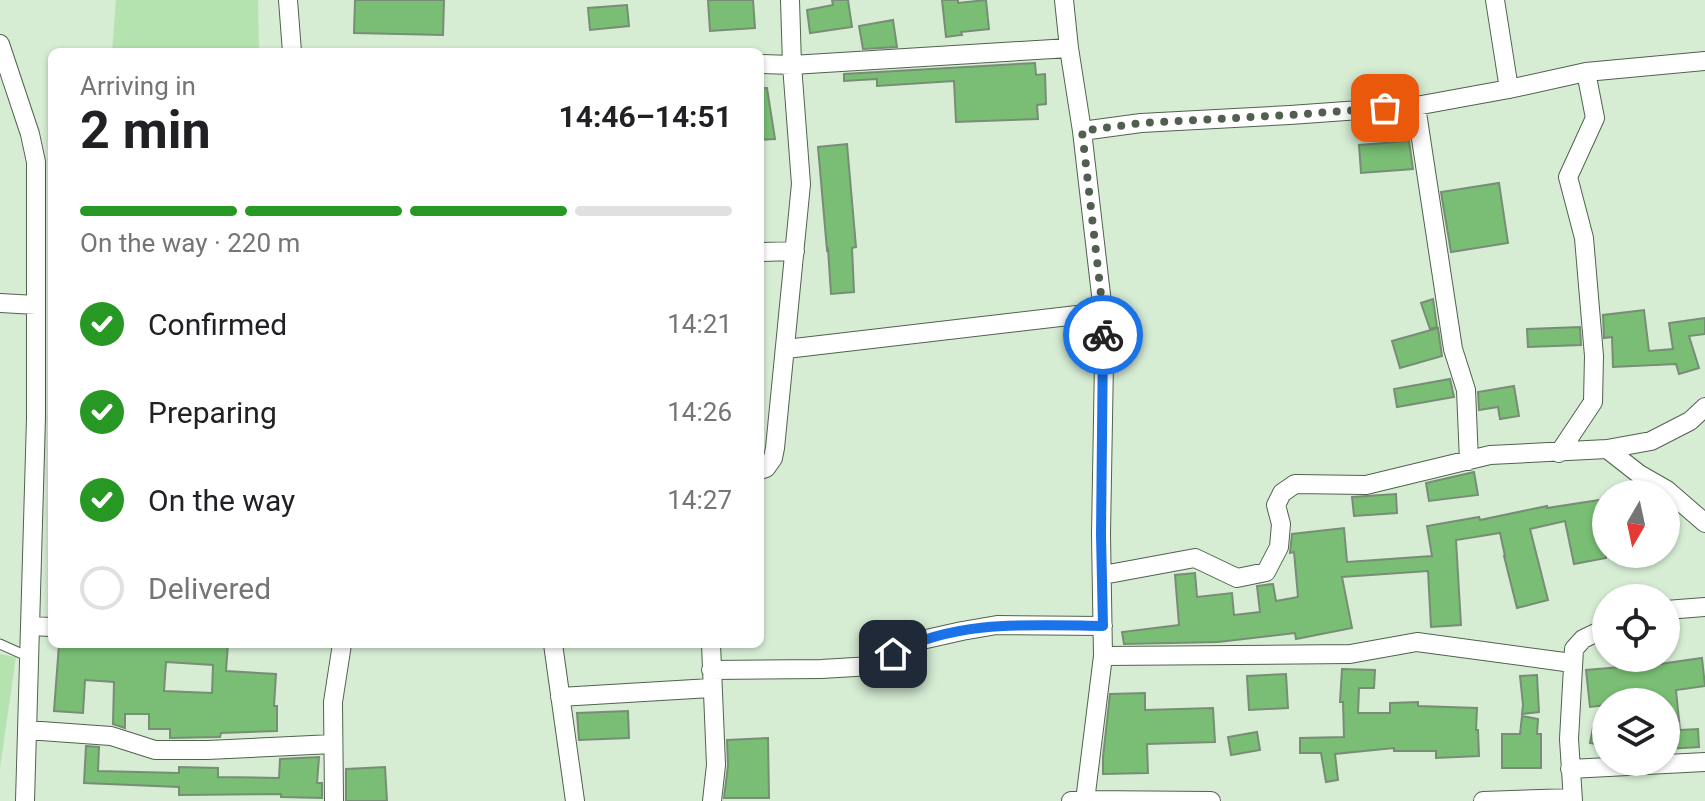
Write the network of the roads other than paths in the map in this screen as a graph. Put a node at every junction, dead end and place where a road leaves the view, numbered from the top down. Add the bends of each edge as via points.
1 (288, 0) edge
2 (790, 0) edge
3 (1064, 0) edge
4 (1495, 0) edge
5 (0, 44) edge
6 (292, 48) edge
7 (1069, 48) junction
8 (1705, 61) edge
9 (764, 64) edge
10 (792, 65) junction
11 (1586, 72) junction
12 (1509, 89) junction
13 (1416, 106) junction
14 (1082, 131) junction
15 (795, 251) junction
16 (764, 252) edge
17 (0, 303) edge
18 (36, 305) junction
19 (1103, 312) junction
20 (786, 349) junction
21 (1705, 407) edge
22 (1651, 441) junction
23 (1607, 449) junction
24 (1559, 453) junction
25 (1469, 461) junction
26 (43, 469) edge
27 (764, 469) edge
28 (1639, 474) junction
29 (1705, 523) edge
30 (1103, 575) junction
31 (1705, 607) edge
32 (1680, 609) edge
33 (30, 626) junction
34 (1103, 626) junction
35 (48, 627) edge
36 (1592, 635) edge
37 (0, 644) edge
38 (341, 648) edge
39 (554, 648) edge
40 (711, 648) edge
41 (1103, 656) junction
42 (29, 657) junction
43 (1572, 663) junction
44 (711, 679) junction
45 (560, 697) junction
46 (27, 730) junction
47 (333, 744) junction
48 (1705, 762) edge
49 (1570, 769) junction
50 (1572, 800) edge
51 (25, 801) edge
52 (334, 801) edge
53 (575, 801) edge
54 (712, 801) edge
55 (1081, 801) edge
56 (1211, 801) edge
57 (1483, 801) edge

1 - 6 street
2 - 10 street
3 - 7 street
4 - 12 street
5 - 18 street via 36,162
7 - 10 street
7 - 14 street
8 - 11 street
9 - 10 street
10 - 15 street via 801,184
11 - 12 street
11 - 24 street via 1595,118 1568,177 1584,238 1593,402
12 - 13 street
13 - 14 street
13 - 25 street via 1453,349 1466,390
14 - 19 street
15 - 16 street
15 - 20 street
17 - 18 street
18 - 26 street
19 - 20 street
19 - 30 street
20 - 27 street via 775,448
21 - 22 street
22 - 23 street
22 - 28 street
23 - 24 street
23 - 28 street
24 - 25 street via 1490,455
25 - 30 street via 1366,485 1295,484 1276,505 1279,547 1266,572 1237,578 1195,558
26 - 33 street
28 - 29 street
30 - 34 street
31 - 32 street
33 - 35 street
33 - 42 street
34 - 41 street
34 - 44 street via 997,625 913,642 872,666
36 - 43 street via 1574,649
37 - 42 lane
38 - 47 street
39 - 45 street
40 - 44 street
41 - 43 street via 1350,654 1417,642
41 - 55 street
42 - 46 street
43 - 49 street
44 - 45 street
44 - 54 street via 716,765
45 - 53 street
46 - 47 street via 111,736 155,750
46 - 51 street
47 - 52 street
48 - 49 street
49 - 50 street
50 - 57 street
55 - 56 street

